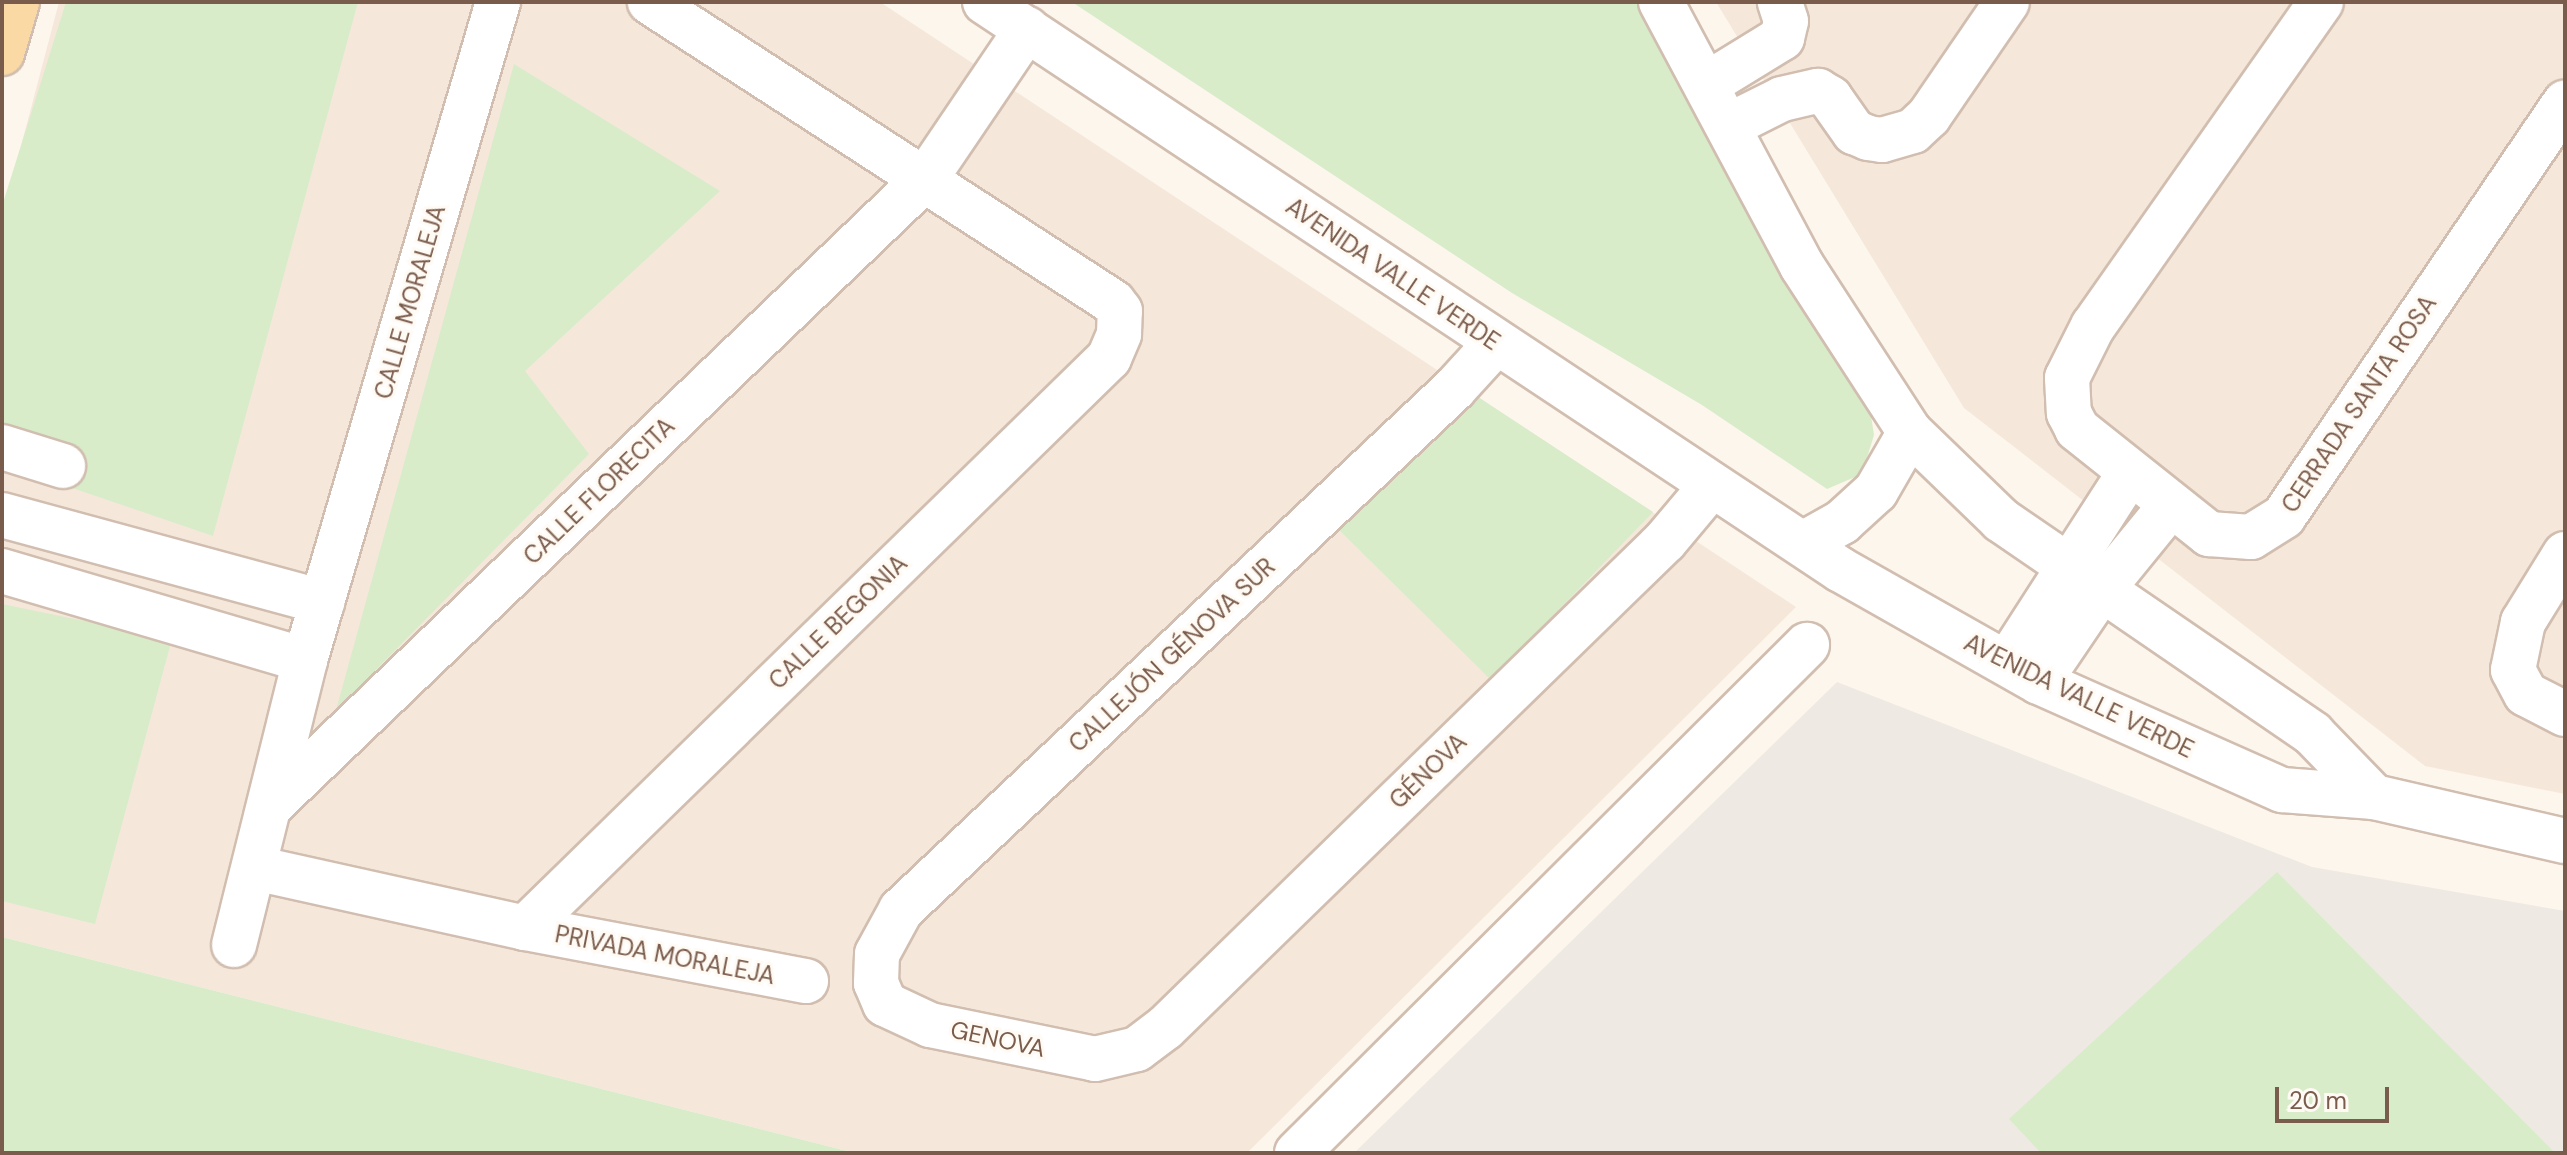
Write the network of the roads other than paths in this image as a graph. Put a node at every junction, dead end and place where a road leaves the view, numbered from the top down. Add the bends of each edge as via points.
1 (17, 2) edge
2 (498, 2) edge
3 (650, 2) edge
4 (985, 2) edge
5 (1662, 2) edge
6 (2007, 2) edge
7 (2321, 2) edge
8 (1782, 7) edge
9 (1027, 29) junction
10 (2, 53) edge
11 (1707, 84) junction
12 (2565, 103) edge
13 (1728, 126) junction
14 (926, 178) junction
15 (1496, 343) junction
16 (1910, 432) junction
17 (2, 447) edge
18 (63, 466) dead end
19 (2128, 475) junction
20 (1712, 485) junction
21 (2171, 505) junction
22 (2, 515) edge
23 (1803, 544) junction
24 (147, 553) junction
25 (2565, 554) edge
26 (2, 571) edge
27 (2084, 580) junction
28 (322, 602) junction
29 (130, 610) junction
30 (1807, 645) dead end
31 (305, 660) junction
32 (2023, 672) junction
33 (2565, 714) edge
34 (2374, 797) junction
35 (272, 804) junction
36 (2565, 841) edge
37 (255, 868) junction
38 (525, 928) junction
39 (234, 945) dead end
40 (806, 981) dead end
41 (876, 983) joint
42 (1137, 1049) joint
43 (1312, 1148) edge

1 - 10 main road
2 - 28 street, CALLE MORALEJA
3 - 14 street
4 - 9 street, AVENIDA VALLE VERDE
5 - 11 street
6 - 13 street via 1929,116 1913,131 1882,140 1868,138 1854,132 1830,98 1818,91 1804,91
7 - 19 street, CERRADA SANTA ROSA via 2077,353 2067,378 2069,413 2077,429
8 - 11 street via 1782,38
9 - 14 street, CALLE FLORECITA
9 - 15 street, AVENIDA VALLE VERDE
11 - 13 street
12 - 21 street, CERRADA SANTA ROSA via 2284,516 2264,533 2235,538 2209,534
13 - 16 street via 1802,266
14 - 35 street, CALLE FLORECITA
14 - 38 street, CALLE BEGONIA via 1113,302 1121,320 1109,358
15 - 20 street, AVENIDA VALLE VERDE
15 - 41 street, CALLEJÓN GÉNOVA SUR via 1454,389 901,910 877,954
16 - 23 street via 1890,473 1868,499 1842,522
16 - 27 street via 2001,520
17 - 18 street
19 - 21 street, CERRADA SANTA ROSA
19 - 27 street
20 - 23 street, AVENIDA VALLE VERDE
20 - 42 street, GÉNOVA via 1665,541
21 - 27 street
22 - 24 street
23 - 32 street, AVENIDA VALLE VERDE via 1871,589
24 - 28 street
24 - 29 street
25 - 33 street via 2523,622 2513,670 2526,694
26 - 29 street
27 - 32 street
27 - 34 street via 2313,734
28 - 31 street, CALLE MORALEJA
29 - 31 street
30 - 43 street
31 - 35 street, CALLE MORALEJA
32 - 34 street, AVENIDA VALLE VERDE via 2145,733 2282,790
34 - 36 street, AVENIDA VALLE VERDE
35 - 37 street, CALLE MORALEJA
37 - 38 street
37 - 39 street, CALLE MORALEJA
38 - 40 street, PRIVADA MORALEJA
41 - 42 street, GENOVA via 885,1004 930,1025 1095,1059

